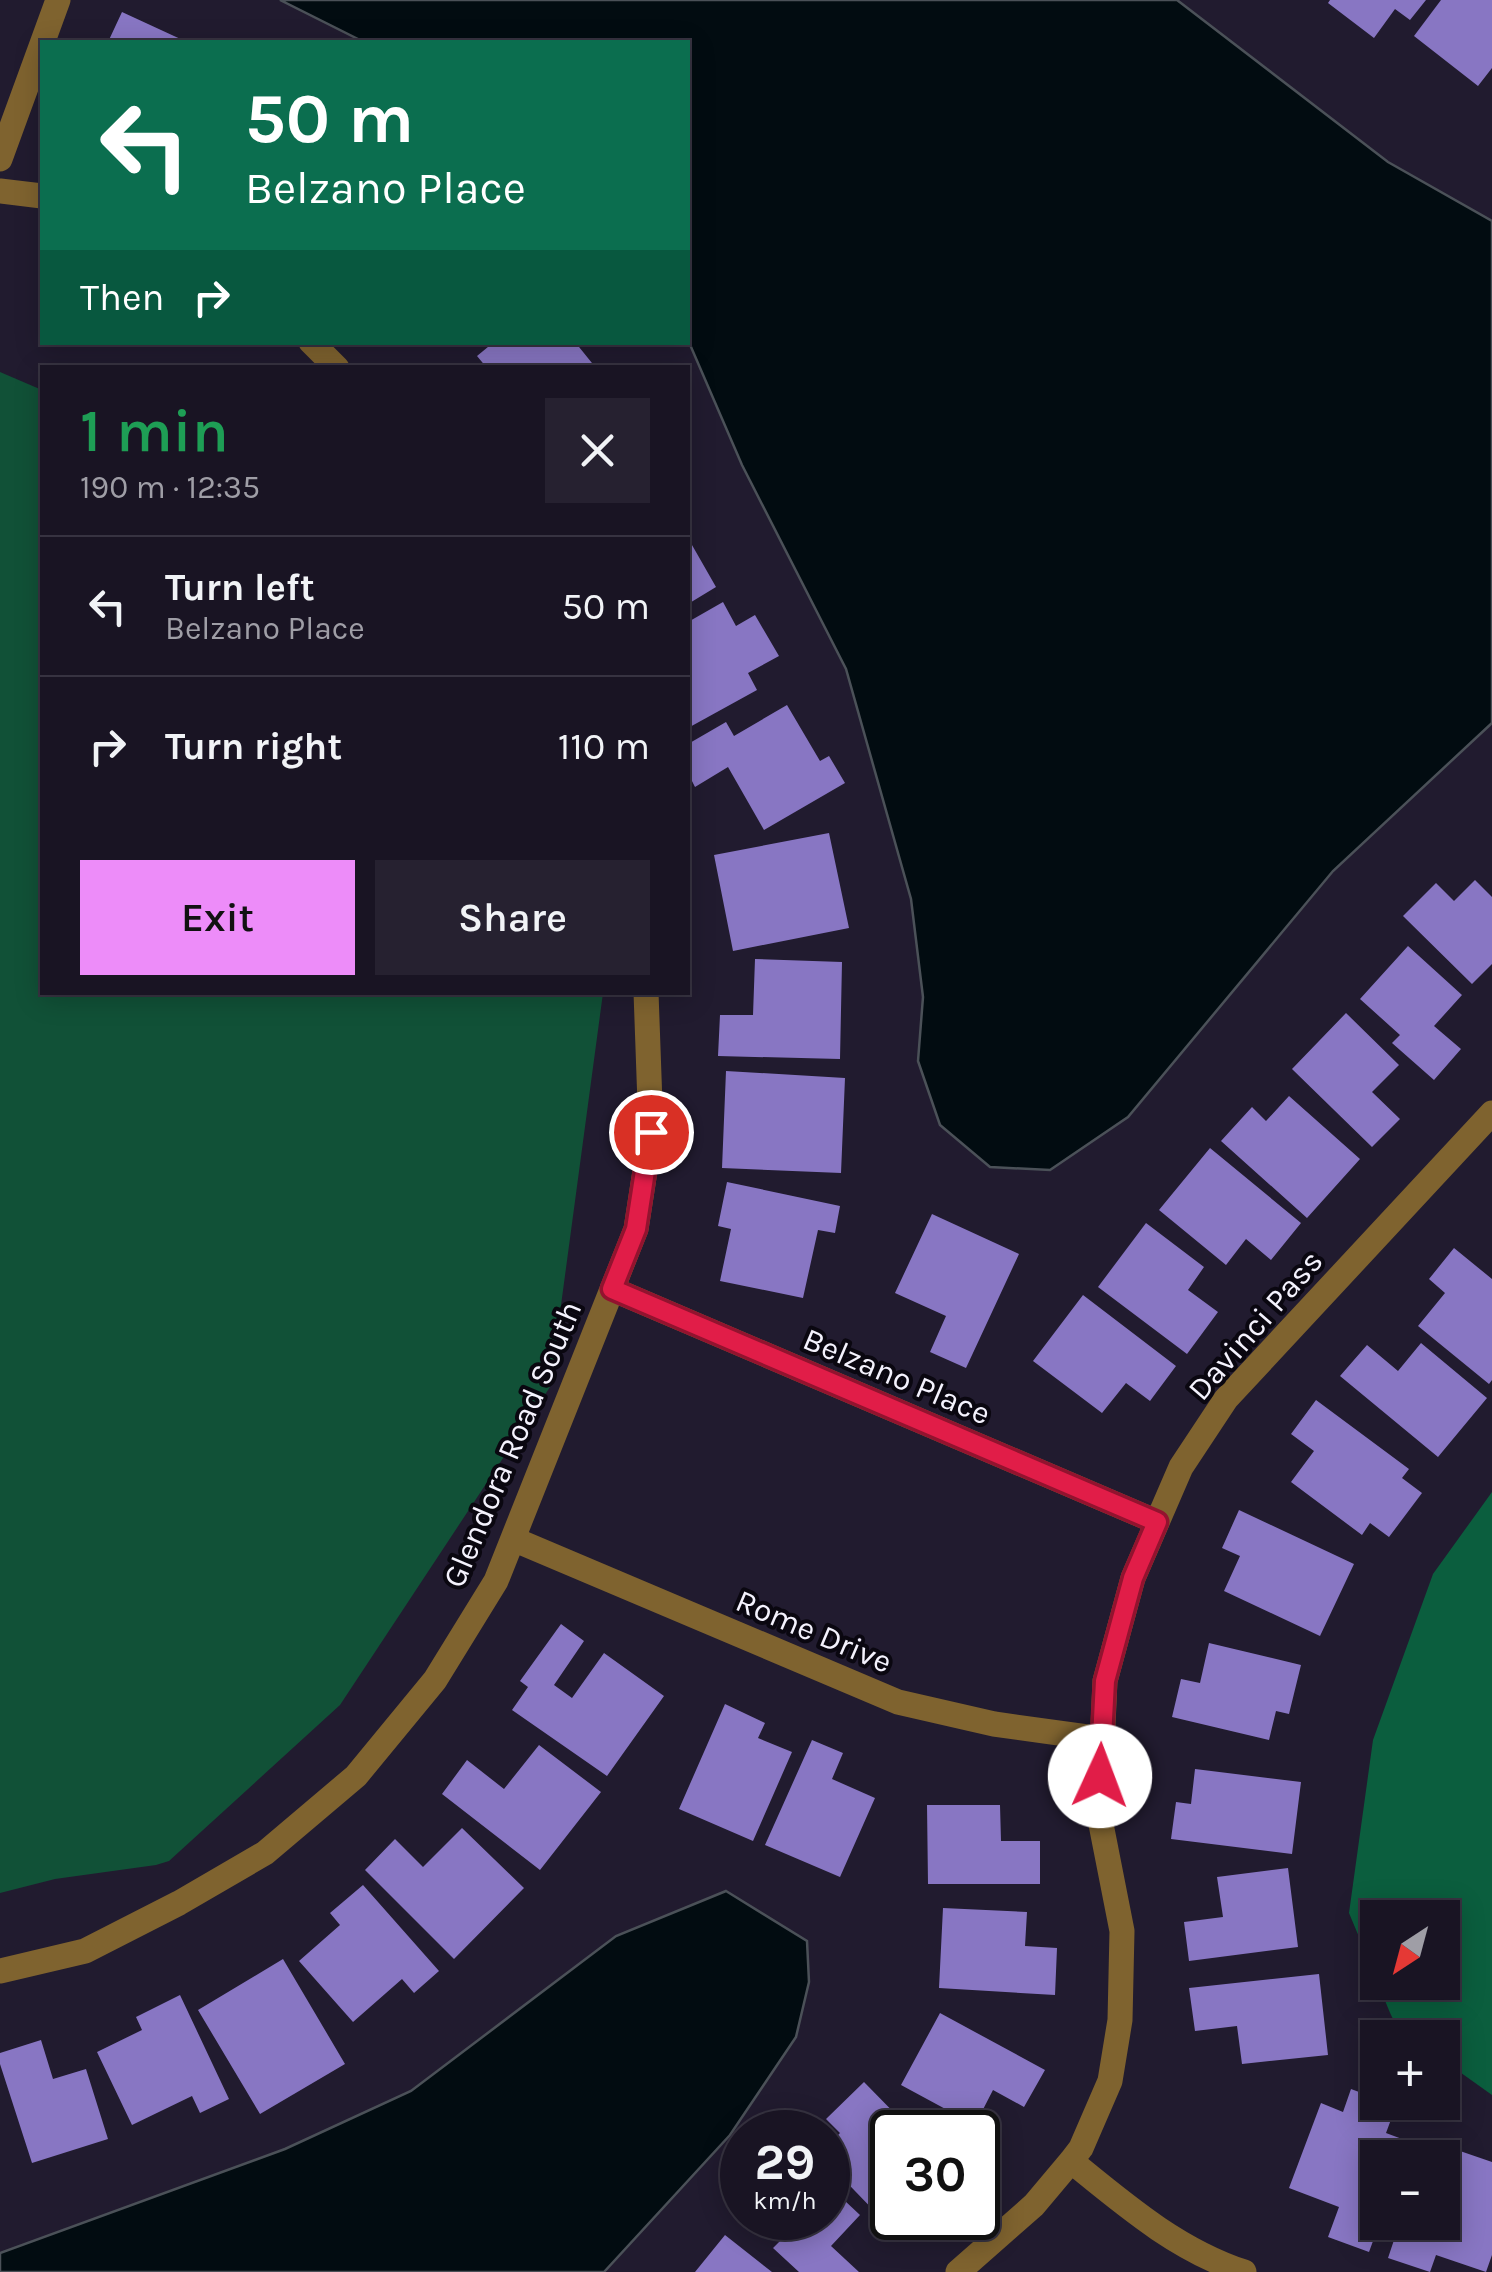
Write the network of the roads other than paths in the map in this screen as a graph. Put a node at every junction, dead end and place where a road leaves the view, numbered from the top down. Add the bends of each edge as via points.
1 (58, 0) edge
2 (43, 40) edge
3 (40, 49) edge
4 (0, 159) edge
5 (0, 190) edge
6 (40, 196) edge
7 (313, 345) edge
8 (334, 365) edge
9 (646, 995) edge
10 (1492, 1113) edge
11 (612, 1289) junction
12 (1157, 1522) junction
13 (513, 1539) junction
14 (1102, 1738) junction
15 (0, 1971) edge
16 (1072, 2161) junction
17 (958, 2272) edge
18 (1244, 2272) edge

1 - 2 street
3 - 4 street
5 - 6 street
7 - 8 street
9 - 11 street, Glendora Road South via 651,1132 636,1229
10 - 12 street, Davinci Pass via 1226,1399 1181,1467
11 - 12 street, Belzano Place
11 - 13 street, Glendora Road South
12 - 14 street, Davinci Pass via 1133,1578 1105,1681
13 - 14 street, Rome Drive via 898,1702
13 - 15 street, Glendora Road South via 496,1581 435,1680 356,1776 326,1802 264,1853 178,1904 85,1951
14 - 16 street, Davinci Pass via 1099,1814 1122,1932 1120,2020 1110,2081
16 - 17 street, Davinci Pass via 1034,2206
16 - 18 street via 1141,2218 1214,2262

